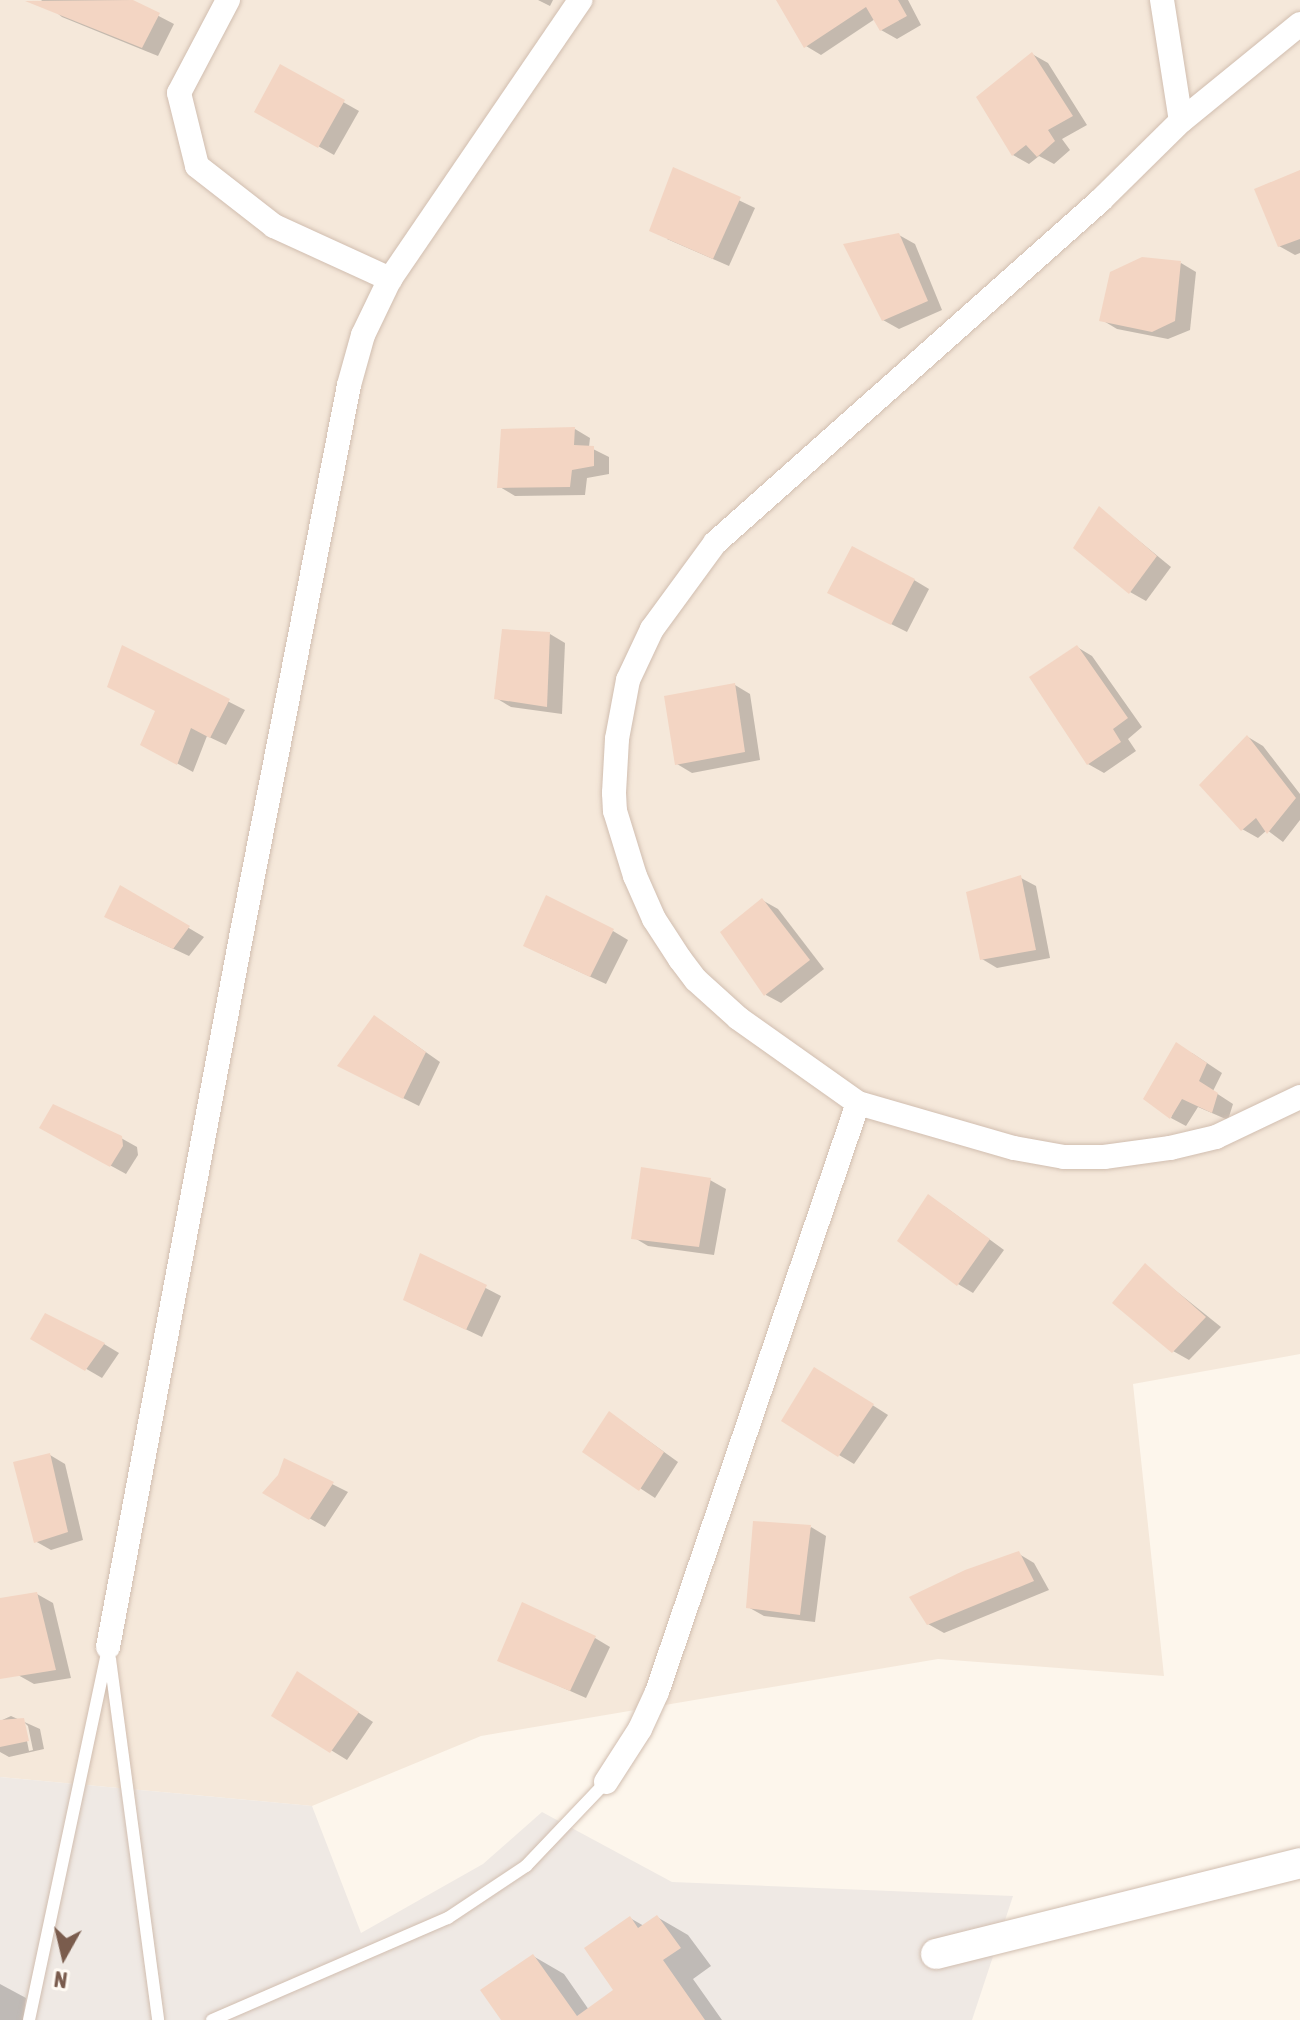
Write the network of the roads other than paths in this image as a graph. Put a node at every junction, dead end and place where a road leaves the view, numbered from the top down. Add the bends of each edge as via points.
1 (228, 0) edge
2 (580, 0) edge
3 (1162, 0) edge
4 (1300, 24) edge
5 (1181, 121) junction
6 (390, 279) junction
7 (1300, 1097) edge
8 (858, 1103) junction
9 (108, 1647) junction
10 (606, 1782) joint
11 (1300, 1863) edge
12 (936, 1954) dead end
13 (29, 2020) edge
14 (158, 2020) edge
15 (212, 2020) edge

1 - 6 street via 179,93 197,166 274,226
2 - 6 street
3 - 5 street
4 - 5 street
5 - 8 street via 1101,200 723,535 652,629 628,680 617,739 615,811 654,919 715,998
6 - 9 street via 363,335 349,385
7 - 8 street via 1216,1137 1104,1157 1014,1148
8 - 10 street via 657,1692
9 - 13 lane
9 - 14 lane
10 - 15 lane via 526,1866 448,1918
11 - 12 street

